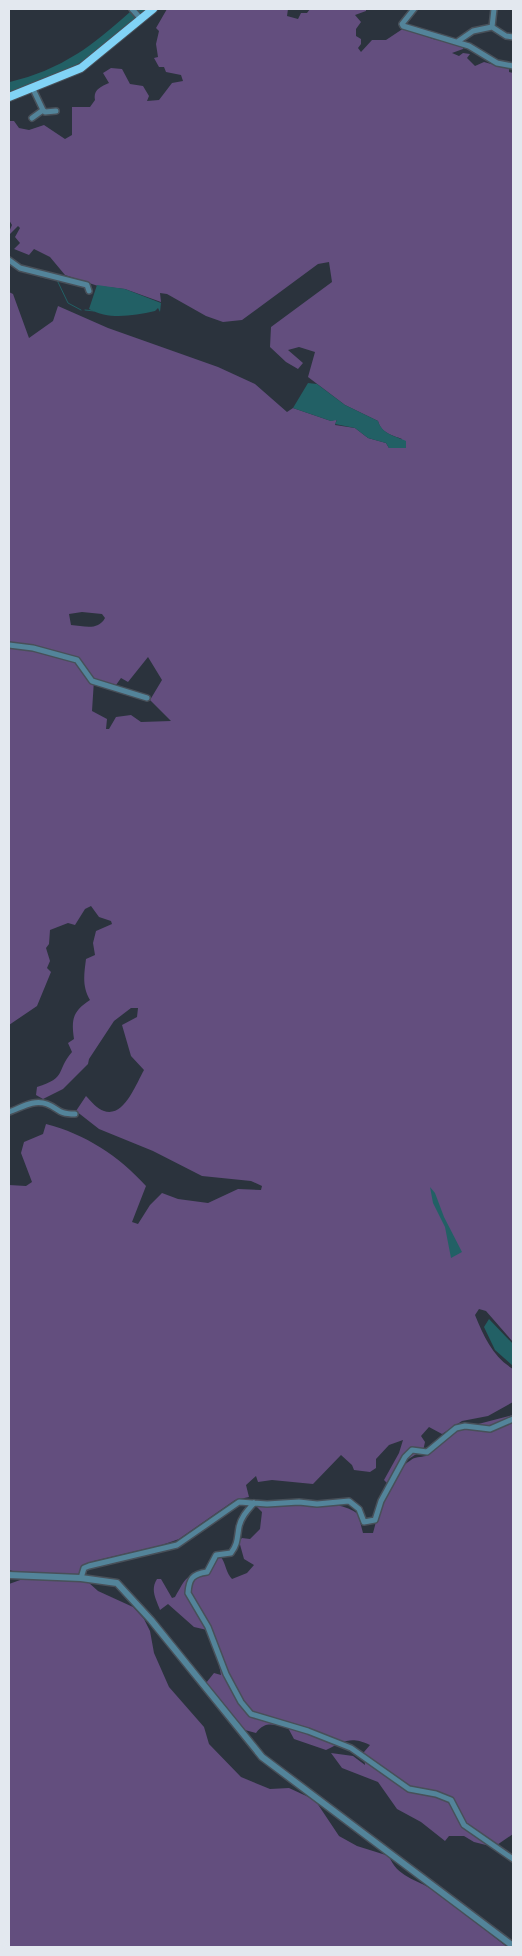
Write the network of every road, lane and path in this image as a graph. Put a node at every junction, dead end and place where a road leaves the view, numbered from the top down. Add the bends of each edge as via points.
1 (132, 9) edge
2 (153, 9) edge
3 (414, 9) edge
4 (494, 9) edge
5 (140, 18) junction
6 (492, 27) junction
7 (513, 37) edge
8 (457, 42) junction
9 (513, 66) edge
10 (32, 89) junction
11 (9, 98) edge
12 (43, 110) junction
13 (56, 111) dead end
14 (32, 118) dead end
15 (9, 260) edge
16 (90, 291) dead end
17 (9, 645) edge
18 (147, 698) dead end
19 (9, 1112) edge
20 (76, 1114) dead end
21 (513, 1419) edge
22 (254, 1502) junction
23 (9, 1575) edge
24 (81, 1578) junction
25 (513, 1858) edge
26 (513, 1946) edge

1 - 5 street
2 - 5 main road
3 - 8 street via 403,26
4 - 6 street
5 - 10 main road via 81,68
6 - 7 street
6 - 8 street via 473,31
8 - 9 street via 497,63
10 - 11 main road
10 - 12 street
12 - 13 street
12 - 14 street
15 - 16 street via 20,268 87,285
17 - 18 street via 78,660 92,681
19 - 20 street via 30,1103 39,1103 48,1104 60,1113
21 - 22 street via 490,1429 456,1428 427,1452 412,1450 405,1457 372,1522 364,1522 359,1509 350,1501 317,1504
22 - 24 street via 234,1504 177,1545 89,1566 84,1568
22 - 25 street via 244,1514 238,1545 231,1553 216,1555 207,1572 192,1577 188,1593 208,1627 241,1702 251,1714 260,1718 308,1731 351,1748 409,1789 450,1800 464,1825
23 - 24 street
24 - 26 street via 108,1580 125,1590 262,1758

